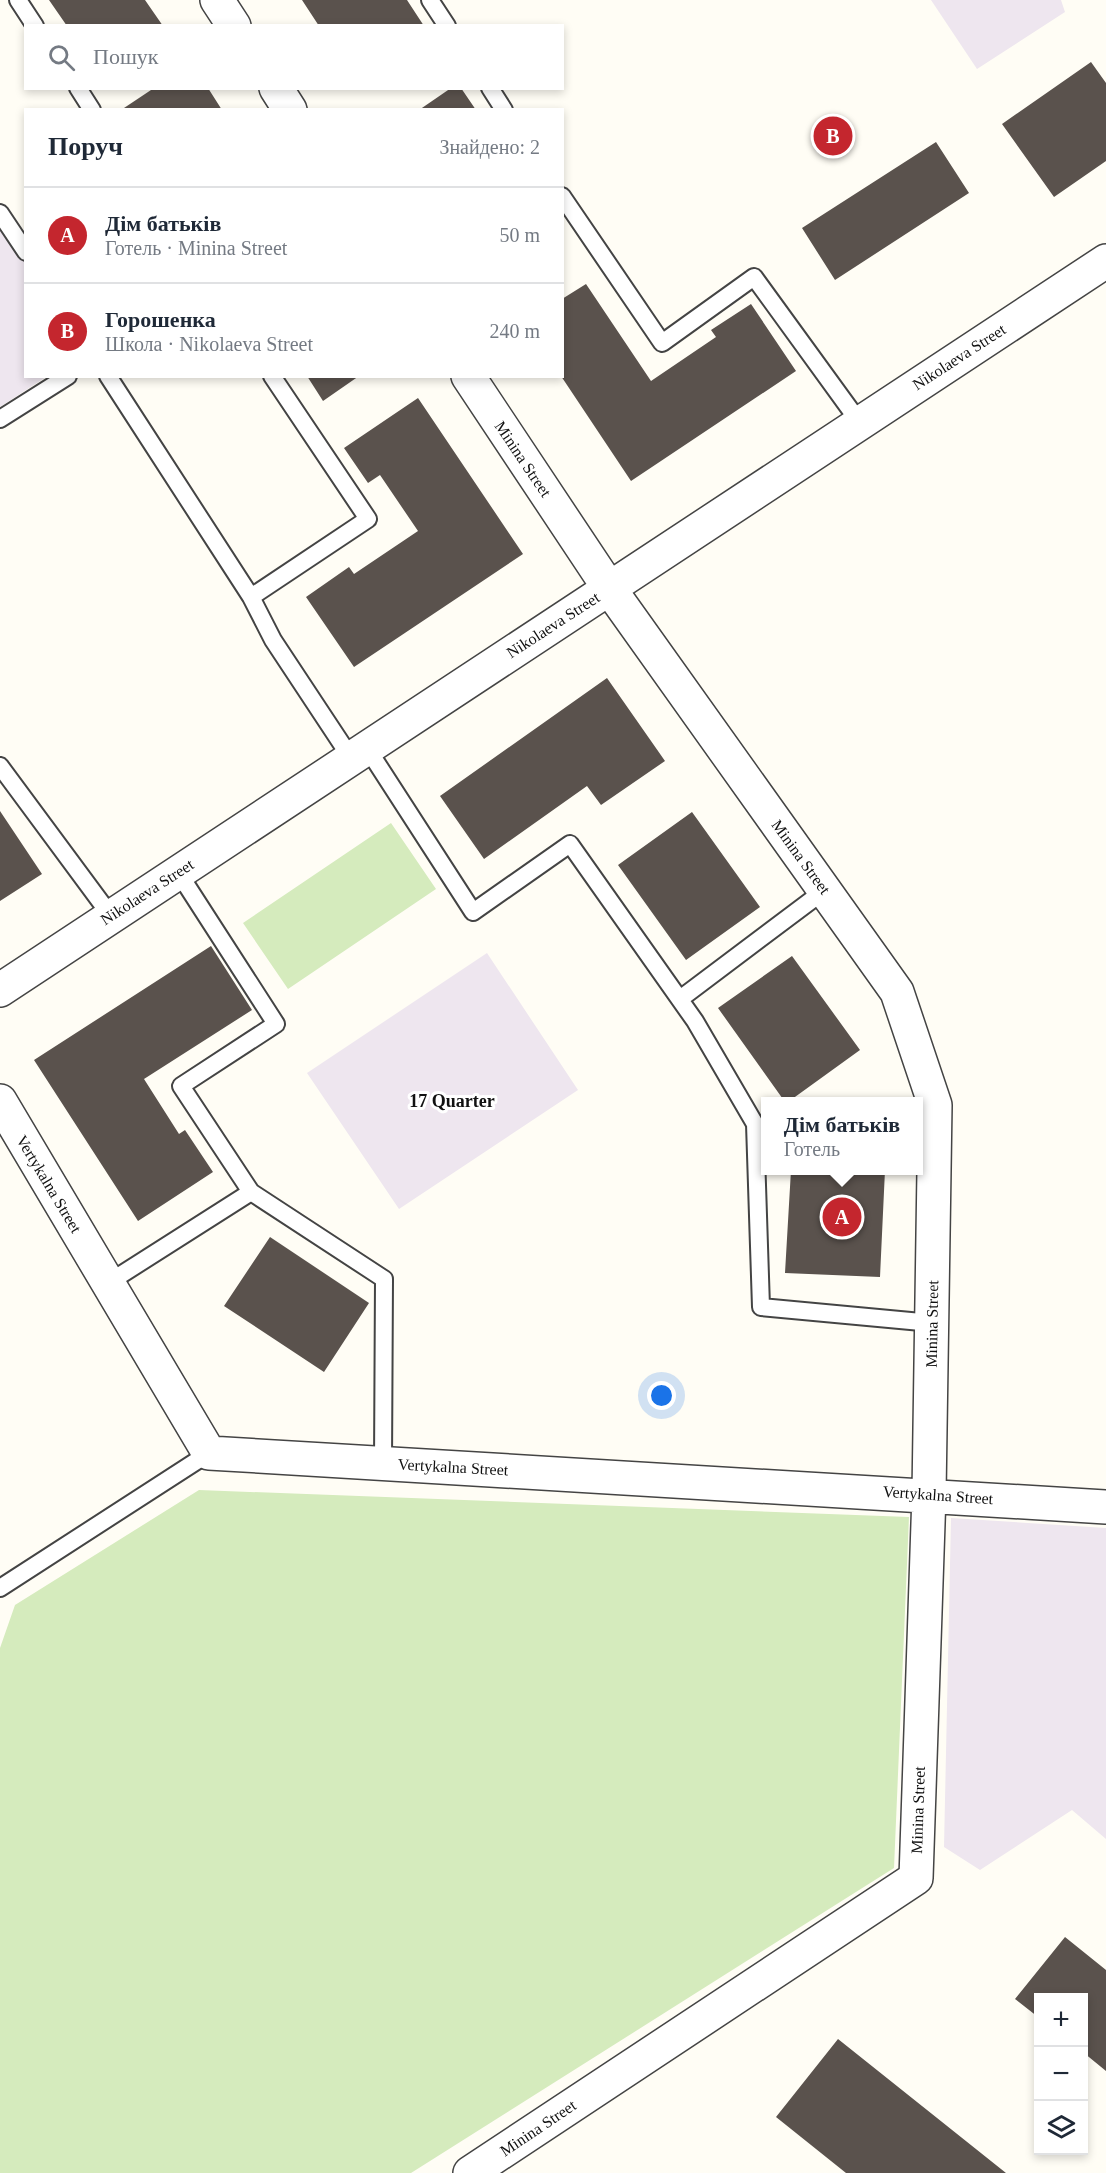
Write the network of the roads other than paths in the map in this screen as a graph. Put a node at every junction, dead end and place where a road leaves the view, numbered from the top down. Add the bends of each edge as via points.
1 (18, 0) edge
2 (217, 0) edge
3 (430, 0) edge
4 (34, 24) edge
5 (233, 24) edge
6 (446, 24) edge
7 (79, 90) edge
8 (277, 90) edge
9 (491, 90) edge
10 (91, 108) edge
11 (289, 108) edge
12 (503, 108) edge
13 (564, 199) edge
14 (0, 213) edge
15 (24, 249) edge
16 (1106, 261) edge
17 (65, 378) edge
18 (109, 378) edge
19 (273, 378) edge
20 (469, 378) edge
21 (0, 419) edge
22 (860, 423) junction
23 (609, 588) junction
24 (251, 597) junction
25 (359, 753) junction
26 (2, 772) edge
27 (178, 872) junction
28 (825, 890) junction
29 (111, 916) junction
30 (0, 990) edge
31 (680, 999) junction
32 (0, 1101) edge
33 (251, 1192) junction
34 (108, 1283) junction
35 (932, 1323) junction
36 (209, 1453) junction
37 (383, 1463) junction
38 (929, 1494) junction
39 (1106, 1507) edge
40 (0, 1588) edge
41 (470, 2173) edge

1 - 4 lane
2 - 5 street
3 - 6 lane
7 - 10 lane
8 - 11 street
9 - 12 lane
13 - 22 lane via 662,343 754,277
14 - 15 lane
16 - 22 street, Nikolaeva Street
17 - 21 lane
18 - 24 lane
19 - 24 lane via 368,519
20 - 23 street, Minina Street
22 - 23 street, Nikolaeva Street
23 - 25 street, Nikolaeva Street
23 - 28 street, Minina Street
24 - 25 lane via 273,640
25 - 27 street, Nikolaeva Street
25 - 31 lane via 472,912 570,844
26 - 29 lane
27 - 29 street, Nikolaeva Street
27 - 33 lane via 276,1024 181,1086
28 - 31 lane
28 - 35 street, Minina Street via 897,992 935,1105
29 - 30 street, Nikolaeva Street
31 - 35 lane via 755,1124 761,1307
32 - 34 street, Vertykalna Street
33 - 34 lane
33 - 37 lane via 384,1279
34 - 36 street, Vertykalna Street
35 - 38 street, Minina Street
36 - 37 street, Vertykalna Street
36 - 40 lane
37 - 38 street, Vertykalna Street
38 - 39 street, Vertykalna Street
38 - 41 street, Minina Street via 916,1878

